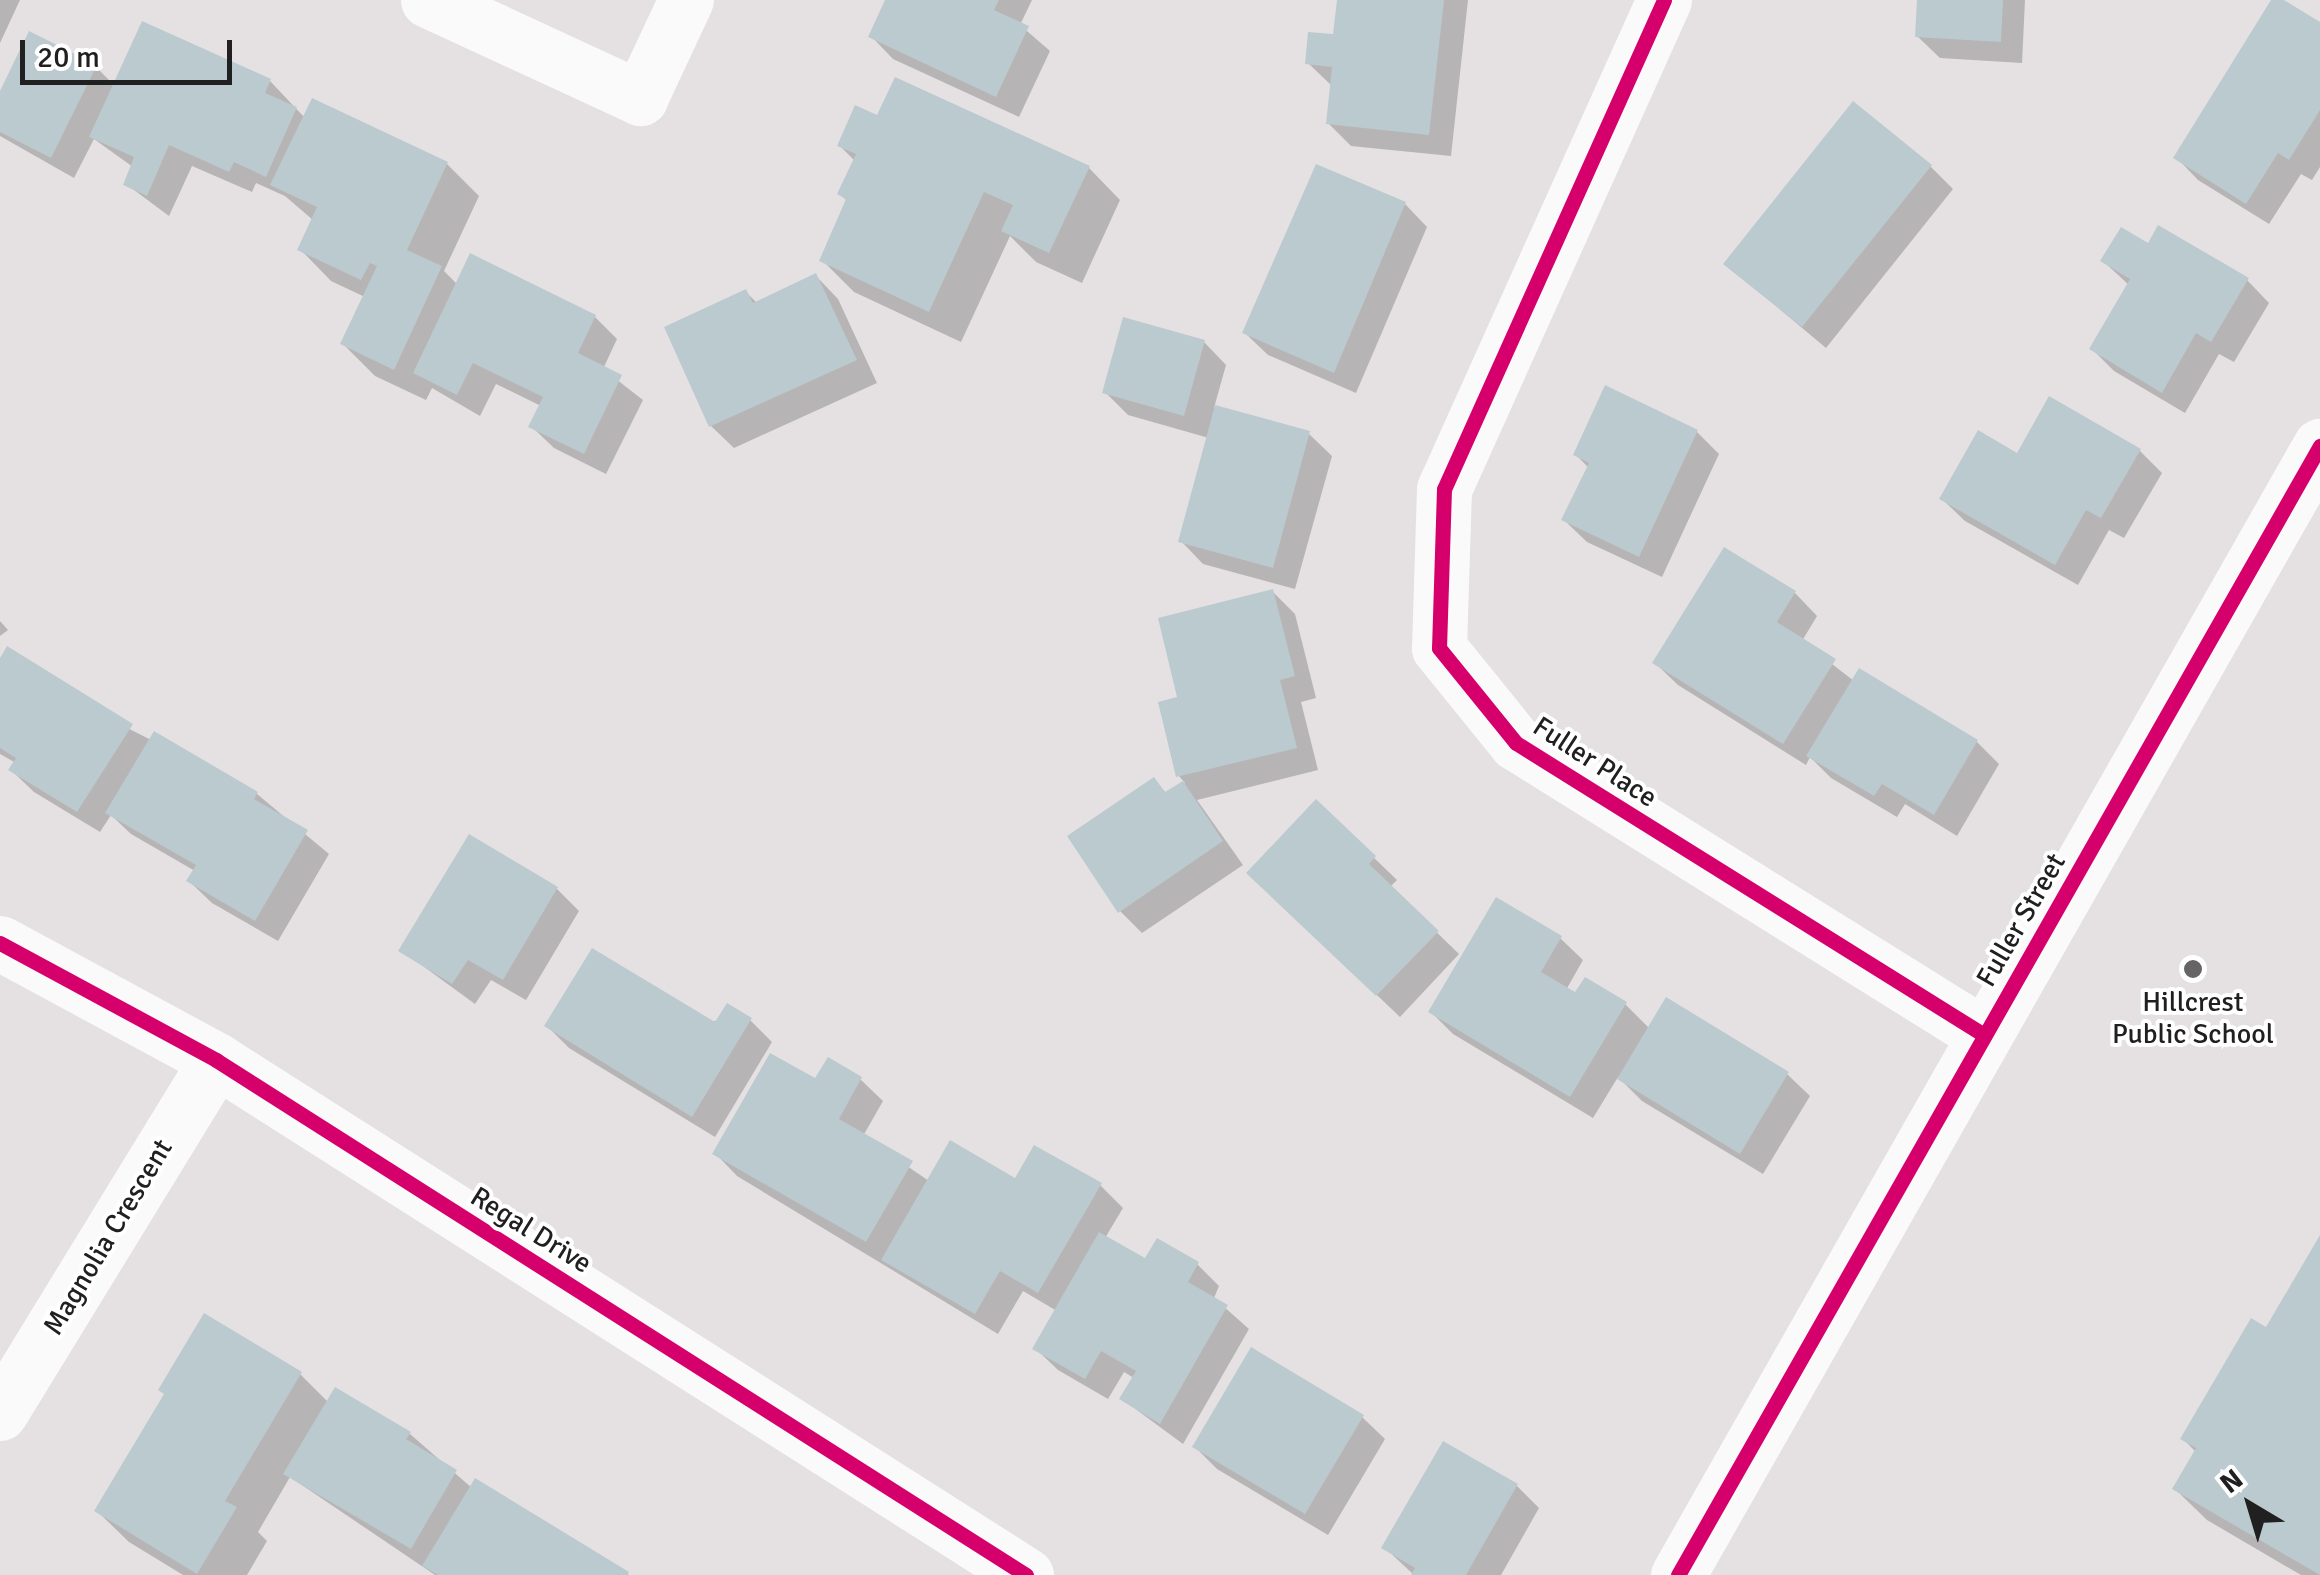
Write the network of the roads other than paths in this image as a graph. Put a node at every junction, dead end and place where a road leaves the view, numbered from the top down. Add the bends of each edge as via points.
1 (428, 0) edge
2 (686, 0) edge
3 (1664, 0) edge
4 (2320, 446) edge
5 (0, 943) edge
6 (1984, 1035) junction
7 (216, 1060) junction
8 (0, 1413) edge
9 (1026, 1575) edge
10 (1678, 1575) edge

1 - 2 street via 640,98
3 - 6 street, Fuller Place via 1444,489 1439,648 1516,743
4 - 6 street, Fuller Street
5 - 7 street, Regal Drive
6 - 10 street, Fuller Street
7 - 8 street, Magnolia Crescent
7 - 9 street, Regal Drive

